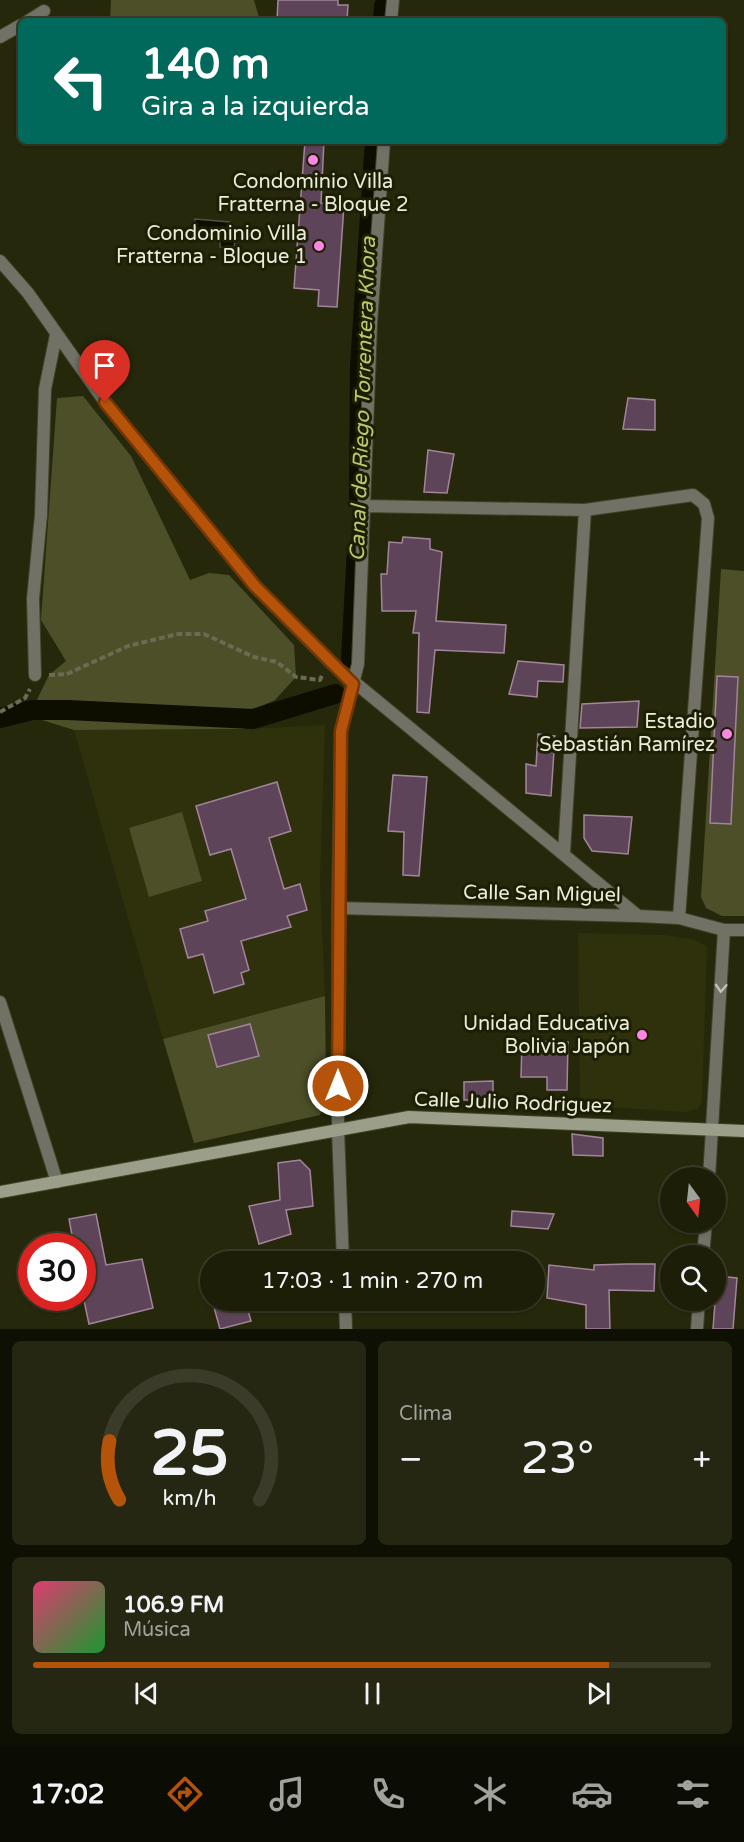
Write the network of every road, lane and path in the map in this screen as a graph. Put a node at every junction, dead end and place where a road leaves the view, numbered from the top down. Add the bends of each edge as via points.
1 (391, 1) edge
2 (44, 12) dead end
3 (33, 18) edge
4 (391, 18) edge
5 (18, 27) edge
6 (0, 37) edge
7 (384, 144) edge
8 (0, 261) edge
9 (56, 335) junction
10 (365, 506) junction
11 (585, 510) junction
12 (330, 662) junction
13 (35, 675) junction
14 (353, 684) junction
15 (0, 712) edge
16 (564, 853) junction
17 (338, 908) junction
18 (638, 916) junction
19 (679, 918) junction
20 (724, 930) junction
21 (744, 930) edge
22 (0, 1002) edge
23 (338, 1130) junction
24 (713, 1130) junction
25 (744, 1131) edge
26 (710, 1167) edge
27 (57, 1182) junction
28 (0, 1192) edge
29 (343, 1251) edge
30 (345, 1311) edge
31 (698, 1311) edge
32 (346, 1329) edge
33 (697, 1329) edge

1 - 4 street
2 - 3 street
5 - 6 street
7 - 10 street via 370,324
8 - 9 street via 28,293
9 - 12 street via 255,586
9 - 13 street via 45,389 41,515 33,599
10 - 11 street
10 - 14 street via 358,664
11 - 16 street
11 - 19 street via 693,495 704,504 708,518
12 - 13 path via 320,680 296,677 277,662 254,657 204,634 178,634 128,646 67,674
12 - 14 street
13 - 15 path via 25,698
14 - 16 street
14 - 17 street via 341,731
16 - 18 street
17 - 18 street, Calle San Miguel
17 - 23 street
18 - 19 street, Calle San Miguel
19 - 20 street, Calle San Miguel
20 - 21 street, Calle San Miguel
20 -> 24 street
22 - 27 street
23 - 24 main road, Calle Julio Rodriguez via 409,1117
23 - 27 main road, Calle Julio Rodriguez
23 - 29 street
24 - 25 main road, Calle Julio Rodriguez
24 - 26 street
27 - 28 main road, Calle Julio Rodriguez
30 - 32 street
31 - 33 street

